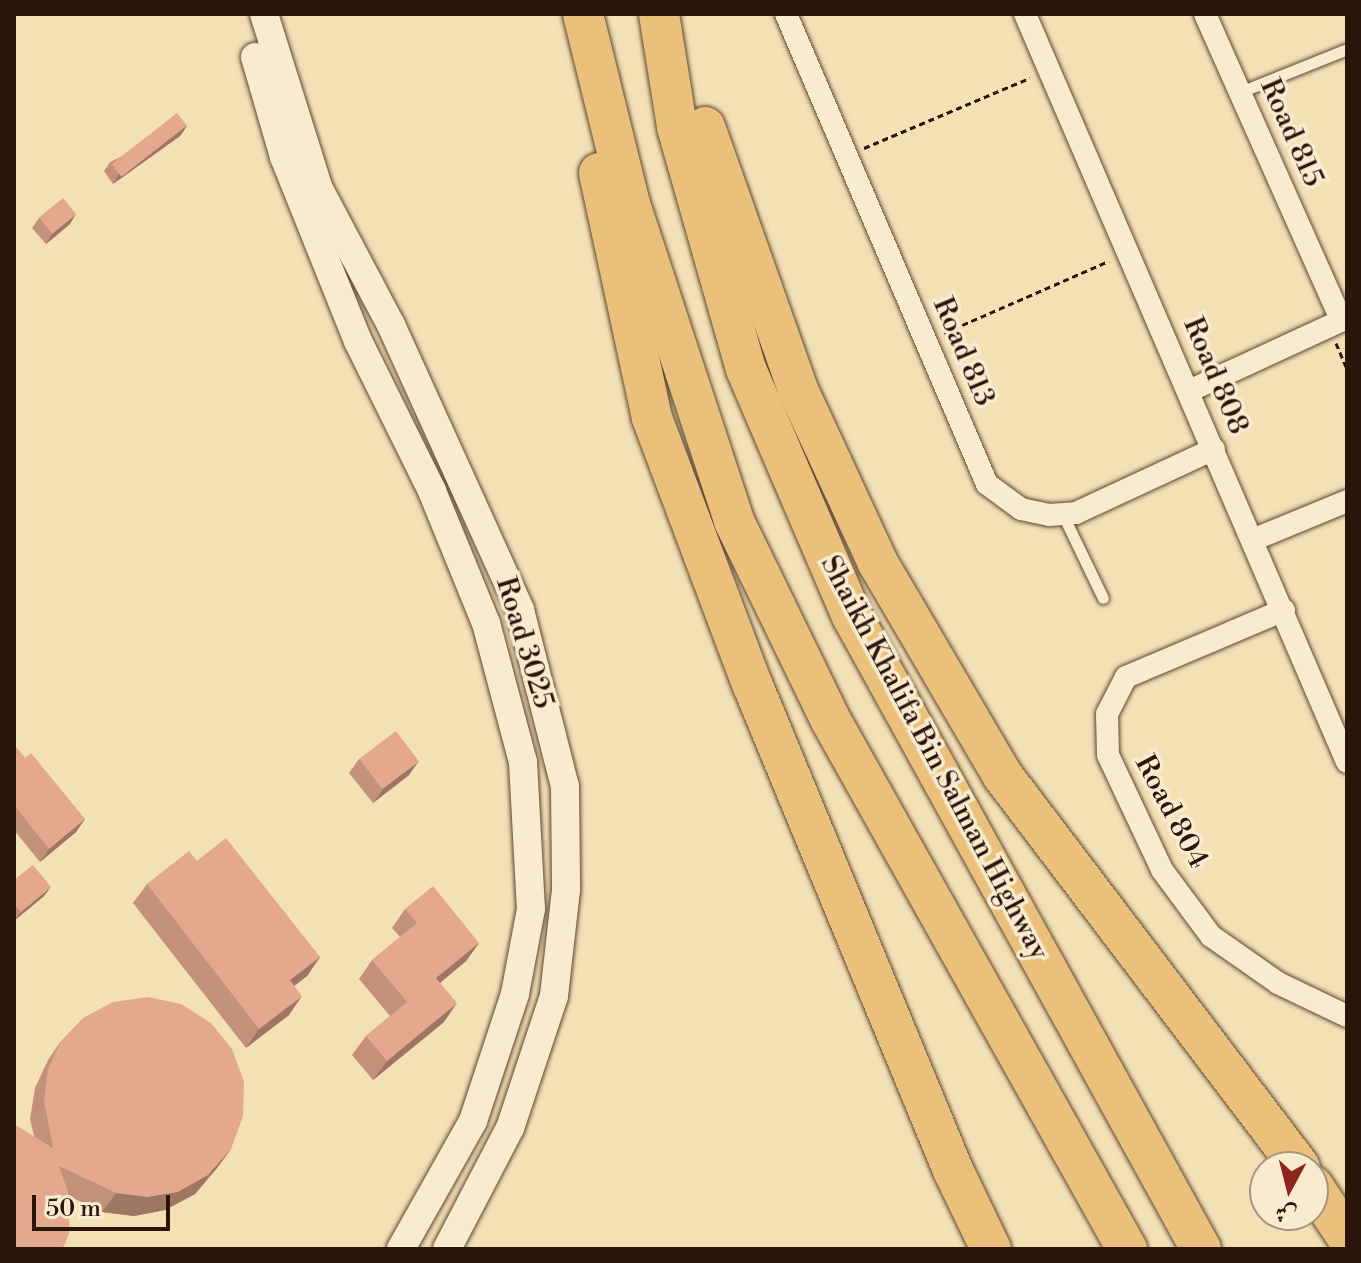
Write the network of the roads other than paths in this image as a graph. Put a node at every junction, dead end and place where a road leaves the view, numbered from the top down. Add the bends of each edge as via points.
1 (246, 14) edge
2 (264, 14) edge
3 (580, 14) edge
4 (659, 14) edge
5 (672, 14) edge
6 (786, 14) edge
7 (1025, 14) edge
8 (1205, 14) edge
9 (1347, 49) edge
10 (1240, 92) junction
11 (362, 270) junction
12 (334, 282) junction
13 (1339, 321) edge
14 (407, 360) junction
15 (374, 374) junction
16 (1189, 391) junction
17 (1214, 449) junction
18 (1347, 501) edge
19 (1063, 515) junction
20 (1255, 539) junction
21 (1103, 598) dead end
22 (520, 610) junction
23 (1284, 610) junction
24 (486, 623) junction
25 (1347, 762) edge
26 (1347, 1016) edge
27 (1288, 1151) edge
28 (1329, 1210) edge
29 (1347, 1237) edge
30 (401, 1249) edge
31 (447, 1249) edge
32 (991, 1249) edge
33 (1127, 1249) edge
34 (1201, 1249) edge

1 - 12 street, Road 3025 via 284,157
2 - 11 street, Road 3025 via 319,189
3 - 32 highway via 604,210 652,418 753,686 953,1170
3 - 33 highway via 630,204 734,521 829,717
4 - 34 highway, Shaikh Khalifa Bin Salman Highway via 677,127 746,369 852,616
5 - 27 highway via 716,167 799,392 878,563 1003,776
6 - 19 street, Road 813 via 987,484 1021,509
7 - 16 street, Road 808
8 - 10 street, Road 815
9 - 10 lane
10 - 13 street, Road 815
11 - 12 street
11 - 14 street, Road 3025
12 - 15 street, Road 3025
13 - 16 street
14 - 15 street
14 - 22 street, Road 3025
15 - 24 street, Road 3025 via 432,491
16 - 17 street, Road 808
17 - 19 street, Road 813 via 1090,509
17 - 20 street, Road 808
18 - 20 street
19 - 21 lane
20 - 23 street, Road 808
22 - 24 street
22 - 31 street, Road 3025 via 565,786 566,890 558,959 535,1066 510,1128
23 - 25 street, Road 808
23 - 26 street, Road 804 via 1126,677 1107,714 1108,755 1162,870 1211,936 1278,983
24 - 30 street, Road 3025 via 523,762 531,909 515,994 491,1077 473,1121
28 - 29 highway

